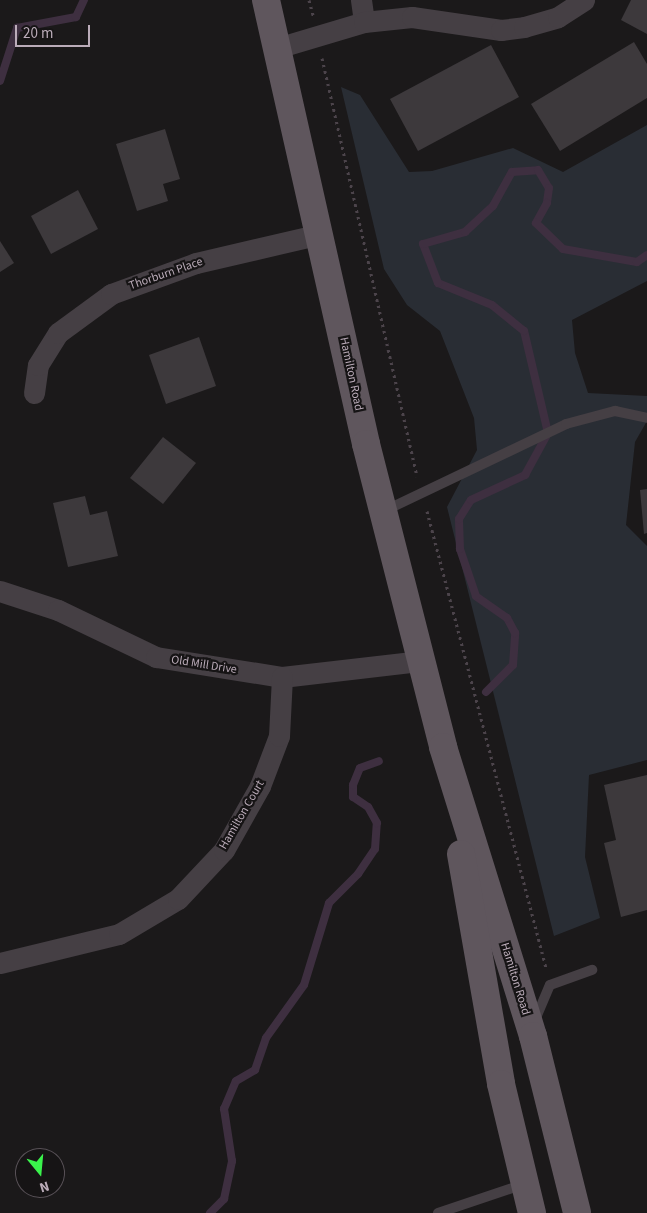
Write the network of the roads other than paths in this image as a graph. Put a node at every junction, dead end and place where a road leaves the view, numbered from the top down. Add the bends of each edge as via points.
1 (266, 0) edge
2 (360, 0) edge
3 (584, 0) edge
4 (364, 22) junction
5 (277, 48) junction
6 (321, 234) junction
7 (34, 393) dead end
8 (647, 418) edge
9 (383, 511) junction
10 (0, 591) edge
11 (421, 661) junction
12 (282, 677) junction
13 (443, 747) junction
14 (0, 963) edge
15 (592, 970) dead end
16 (533, 1036) junction
17 (525, 1184) junction
18 (438, 1213) edge
19 (532, 1213) edge
20 (577, 1213) edge

1 - 5 main road, Hamilton Road
2 - 4 street
3 - 4 street via 558,17 501,30 412,17
4 - 5 street
5 - 6 main road, Hamilton Road
6 - 7 street, Thorburn Place via 196,263 111,294 58,333 38,366
6 - 9 main road, Hamilton Road
8 - 9 lane via 615,411 566,424
9 - 11 main road, Hamilton Road
10 - 12 street, Old Mill Drive via 58,610 156,657
11 - 12 street, Old Mill Drive
11 - 13 main road, Hamilton Road
12 - 14 street, Hamilton Court via 279,736 260,786 224,850 178,899 119,934
13 - 16 main road, Hamilton Road
13 - 17 main road, Hamilton Road via 501,1084
15 - 16 lane via 550,985 537,1011
16 - 20 main road, Hamilton Road
17 - 18 lane
17 - 19 main road, Hamilton Road

